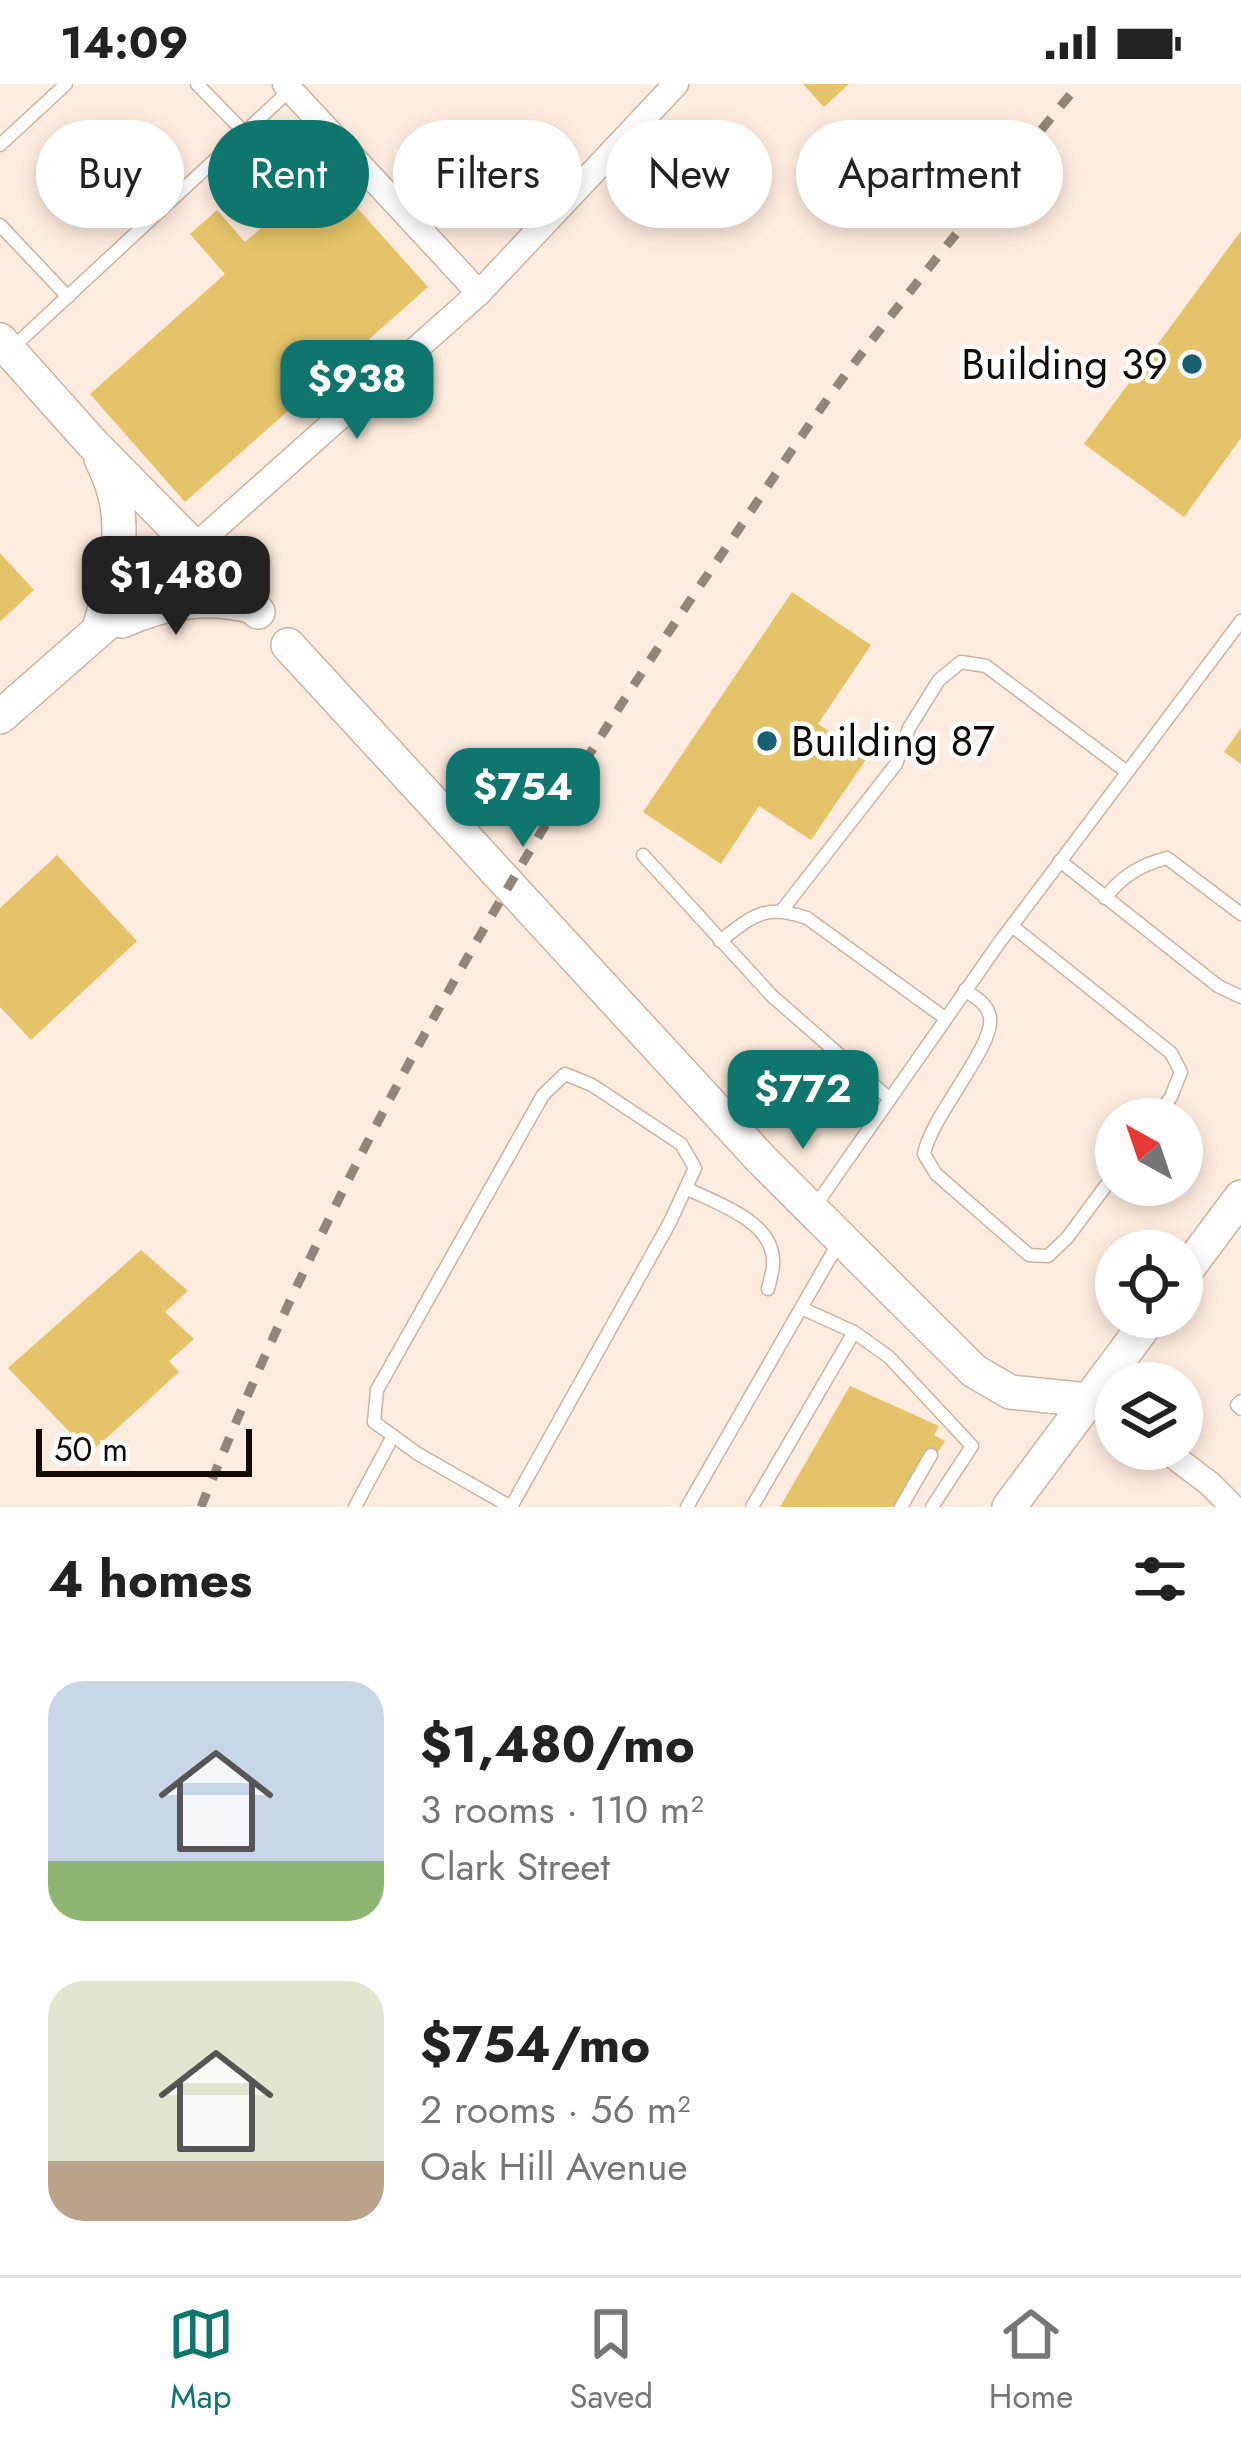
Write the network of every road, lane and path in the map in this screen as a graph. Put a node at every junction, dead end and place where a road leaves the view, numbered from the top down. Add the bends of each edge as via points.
1 (66, 84) edge
2 (197, 84) edge
3 (676, 84) edge
4 (287, 87) edge
5 (232, 120) edge
6 (255, 120) edge
7 (0, 145) edge
8 (208, 166) edge
9 (0, 225) edge
10 (479, 293) junction
11 (68, 297) junction
12 (5, 346) edge
13 (92, 443) junction
14 (195, 545) junction
15 (1241, 621) edge
16 (98, 631) junction
17 (288, 645) dead end
18 (0, 717) edge
19 (1127, 772) junction
20 (643, 856) dead end
21 (1060, 861) junction
22 (1105, 898) junction
23 (783, 910) junction
24 (1241, 914) edge
25 (1012, 926) junction
26 (720, 940) junction
27 (965, 990) junction
28 (1241, 998) edge
29 (945, 1018) junction
30 (1170, 1098) edge
31 (890, 1099) junction
32 (686, 1188) junction
33 (1241, 1197) edge
34 (1095, 1200) edge
35 (812, 1210) junction
36 (841, 1238) junction
37 (1203, 1248) edge
38 (768, 1289) dead end
39 (801, 1308) junction
40 (854, 1332) junction
41 (1095, 1407) edge
42 (1095, 1415) edge
43 (950, 1423) junction
44 (394, 1436) junction
45 (941, 1438) dead end
46 (932, 1455) dead end
47 (1192, 1470) edge
48 (356, 1507) edge
49 (511, 1507) edge
50 (687, 1507) edge
51 (752, 1507) edge
52 (901, 1507) edge
53 (932, 1507) edge
54 (1009, 1507) edge
55 (1232, 1507) edge

1 - 7 lane
2 - 5 lane
3 - 10 street
4 - 6 lane
4 - 10 street
8 - 11 lane
9 - 11 lane
10 - 14 street
11 - 12 lane
12 - 13 street
13 - 14 street
13 - 16 street via 110,476 120,524 117,571
14 - 16 street
14 - 16 street via 256,610 221,598 159,605
15 - 19 lane
16 - 18 street
17 - 35 street
19 - 21 lane
19 - 23 lane via 986,666 961,662 939,680 896,764
20 - 26 lane
21 - 22 lane
21 - 25 lane
22 - 24 lane via 1119,880 1167,858
22 - 28 lane
23 - 26 lane via 757,913
23 - 29 lane via 807,918
25 - 27 lane
25 - 30 lane via 1171,1053 1181,1072
26 - 31 lane
27 - 29 lane
27 - 34 lane via 985,1004 992,1022 928,1134 924,1154 936,1174 1029,1255 1048,1256
29 - 31 lane
31 - 35 lane
32 - 38 lane via 766,1236 774,1258
32 - 44 lane via 695,1168 681,1144 565,1074 543,1095 376,1390 374,1422
32 - 49 lane
33 - 37 street
35 - 36 street
36 - 39 lane
36 - 41 street via 974,1371 1010,1392
39 - 40 lane
39 - 50 lane
40 - 43 lane
40 - 51 lane
42 - 54 street
43 - 45 lane
43 - 53 lane via 972,1446
44 - 48 lane
44 - 49 lane
46 - 52 lane
47 - 55 street

